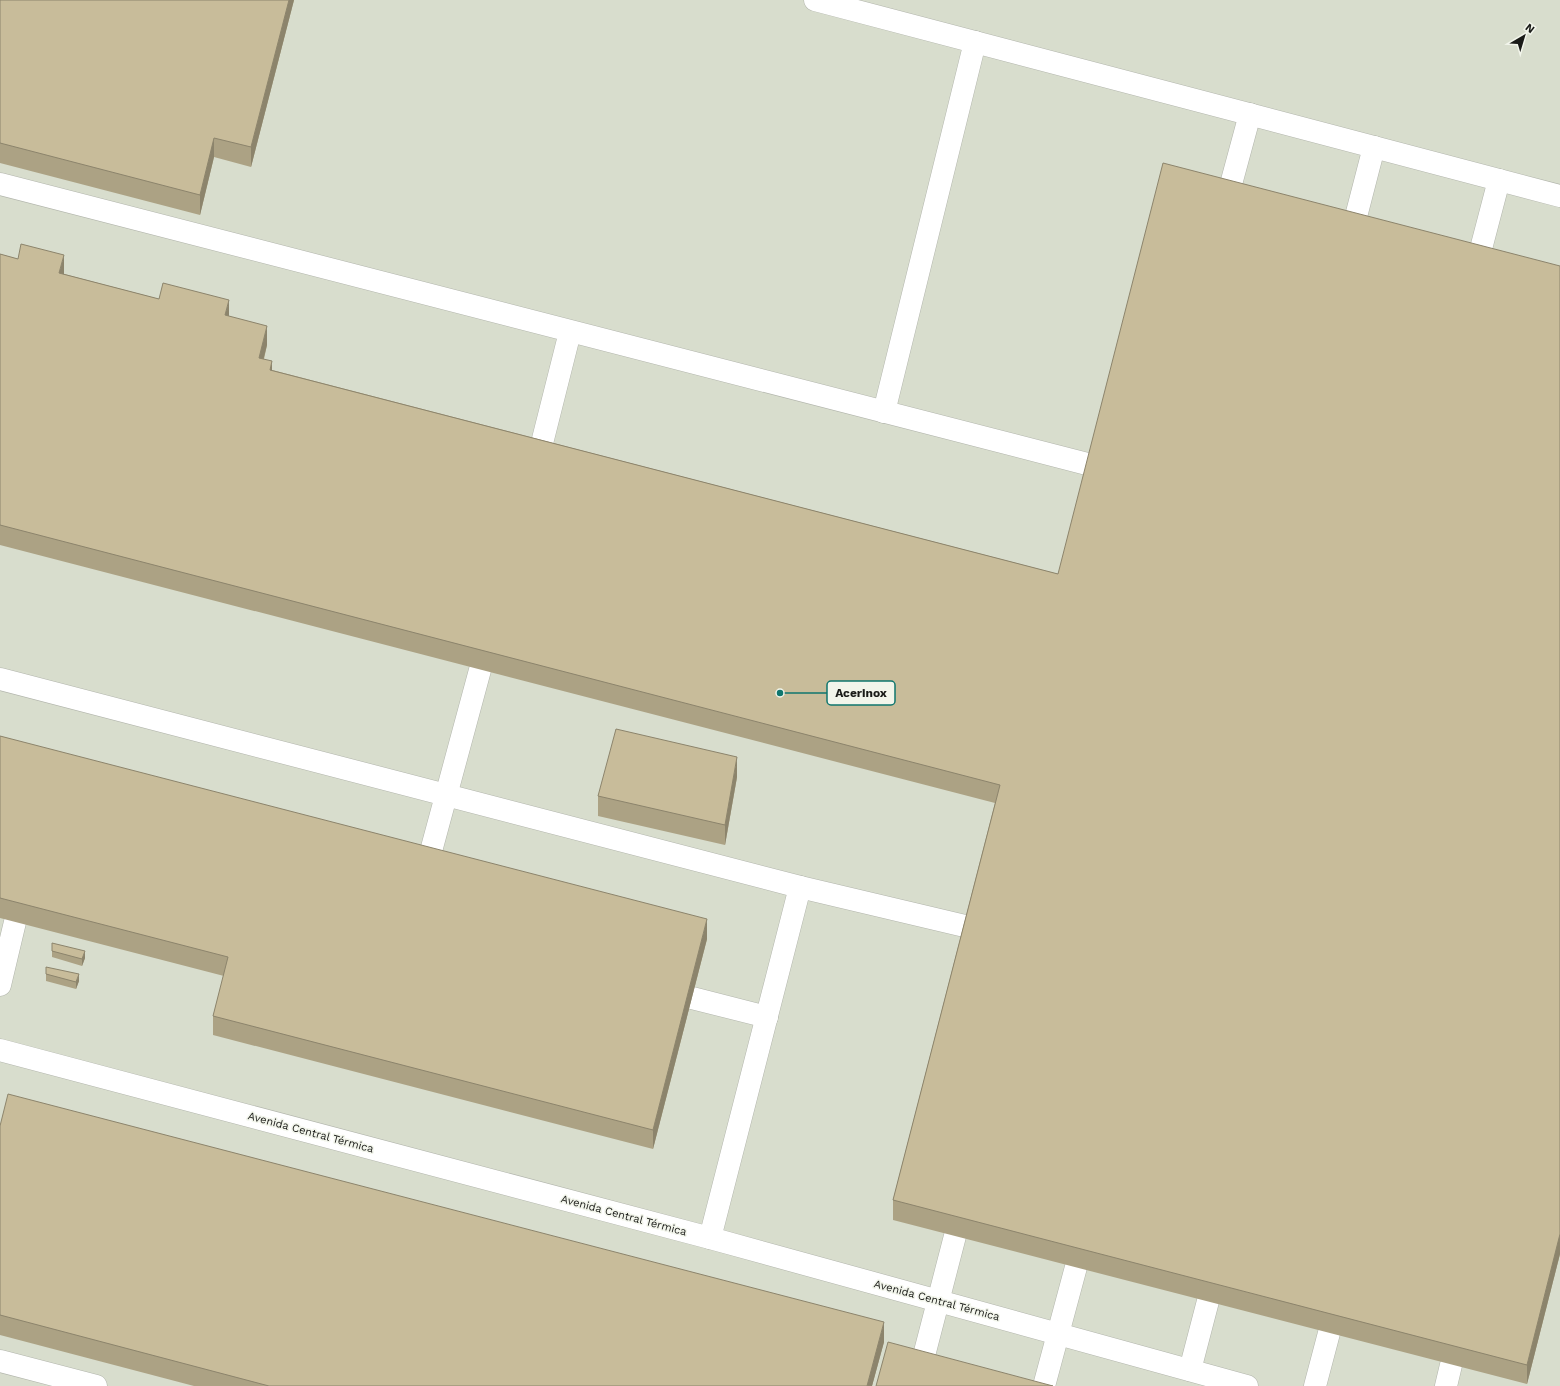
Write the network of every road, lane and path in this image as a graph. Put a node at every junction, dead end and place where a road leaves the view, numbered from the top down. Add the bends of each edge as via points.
1 (816, 0) edge
2 (975, 42) junction
3 (1250, 114) junction
4 (1374, 147) junction
5 (1499, 180) junction
6 (0, 184) edge
7 (1560, 196) edge
8 (1227, 200) edge
9 (1352, 232) edge
10 (1477, 264) edge
11 (570, 332) junction
12 (884, 412) junction
13 (538, 459) edge
14 (1091, 465) edge
15 (480, 670) edge
16 (0, 679) edge
17 (446, 795) junction
18 (427, 866) edge
19 (800, 887) junction
20 (15, 922) edge
21 (969, 927) edge
22 (0, 985) edge
23 (692, 998) edge
24 (767, 1017) junction
25 (0, 1050) edge
26 (955, 1236) edge
27 (710, 1238) junction
28 (1076, 1267) edge
29 (939, 1300) junction
30 (1208, 1302) edge
31 (1329, 1333) edge
32 (1058, 1334) junction
33 (0, 1361) edge
34 (1452, 1365) edge
35 (1190, 1370) junction
36 (920, 1371) edge
37 (96, 1386) edge
38 (1044, 1386) edge
39 (1247, 1386) edge
40 (1315, 1386) edge
41 (1446, 1386) edge

1 - 2 lane
2 - 3 lane
2 - 12 lane
3 - 4 lane
3 - 8 lane
4 - 5 lane
4 - 9 lane
5 - 7 lane
5 - 10 lane
6 - 11 lane via 69,191
11 - 12 lane
11 - 13 lane
12 - 14 lane
15 - 17 lane
16 - 17 lane
17 - 18 lane
17 - 19 lane
19 - 21 lane
19 - 24 lane
20 - 22 lane
23 - 24 lane
24 - 27 lane
25 - 27 lane, Avenida Central Térmica
26 - 29 lane
27 - 29 lane, Avenida Central Térmica
28 - 32 lane
29 - 32 lane, Avenida Central Térmica
29 - 36 lane
30 - 35 lane
31 - 40 lane
32 - 35 lane, Avenida Central Térmica
32 - 38 lane
33 - 37 lane
34 - 41 lane
35 - 39 lane, Avenida Central Térmica

